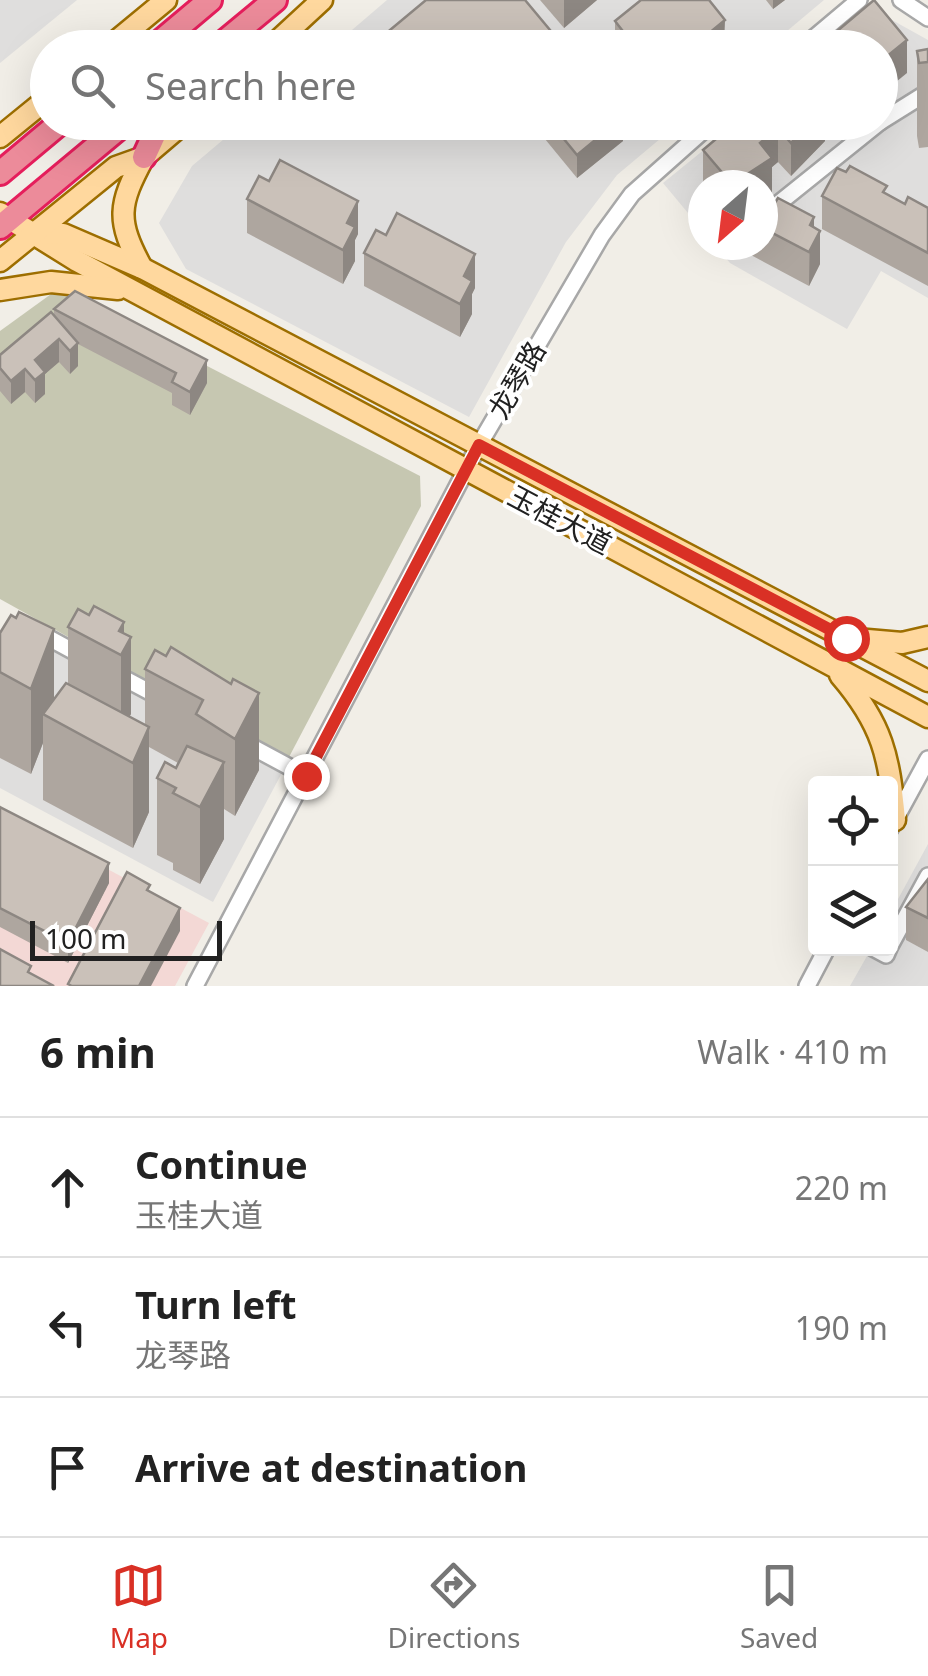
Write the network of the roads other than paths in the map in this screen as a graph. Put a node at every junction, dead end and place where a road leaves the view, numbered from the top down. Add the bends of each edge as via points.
1 (166, 0) edge
2 (210, 0) edge
3 (275, 0) edge
4 (322, 0) edge
5 (859, 0) edge
6 (901, 0) edge
7 (928, 18) edge
8 (130, 30) edge
9 (174, 30) edge
10 (239, 30) edge
11 (290, 30) edge
12 (823, 30) edge
13 (928, 92) edge
14 (898, 111) edge
15 (30, 113) edge
16 (0, 138) edge
17 (39, 140) edge
18 (103, 140) edge
19 (152, 140) edge
20 (163, 140) edge
21 (694, 140) edge
22 (858, 140) edge
23 (144, 156) junction
24 (0, 173) edge
25 (778, 204) edge
26 (3, 219) edge
27 (36, 233) junction
28 (0, 260) edge
29 (142, 268) junction
30 (0, 290) edge
31 (130, 290) junction
32 (479, 445) junction
33 (466, 470) junction
34 (28, 627) edge
35 (928, 637) edge
36 (846, 638) junction
37 (833, 666) junction
38 (928, 681) edge
39 (184, 711) edge
40 (928, 717) edge
41 (219, 729) edge
42 (928, 759) edge
43 (306, 776) junction
44 (888, 776) edge
45 (898, 816) edge
46 (928, 876) edge
47 (898, 932) edge
48 (822, 956) edge
49 (195, 986) edge
50 (806, 986) edge

1 - 8 main road
2 - 9 highway
3 - 10 highway
4 - 11 main road
5 - 12 street
6 - 7 street
13 - 14 street
15 - 16 main road
17 - 24 highway
18 - 26 highway
19 - 23 highway
20 - 23 main road
21 - 32 street, 龙琴路 via 632,194 602,236
22 - 25 street
23 - 27 main road via 116,167
23 - 29 main road via 121,208 124,235
26 - 27 main road, 玉桂大道
27 - 28 main road
27 - 29 main road, 玉桂大道 via 63,234
27 - 31 main road, 玉桂大道
29 - 31 main road
29 - 32 main road, 玉桂大道
30 - 31 main road via 52,282
31 - 33 main road, 玉桂大道
32 - 33 street, 龙琴路
32 - 36 main road, 玉桂大道
33 - 37 main road, 玉桂大道
33 - 43 street, 龙琴路
34 - 39 street
35 - 36 main road via 902,643
36 - 38 main road, 玉桂大道
37 - 40 main road, 玉桂大道
37 - 44 main road via 884,738
41 - 43 street
42 - 45 street
43 - 49 street, 龙琴路
46 - 47 street
48 - 50 street

